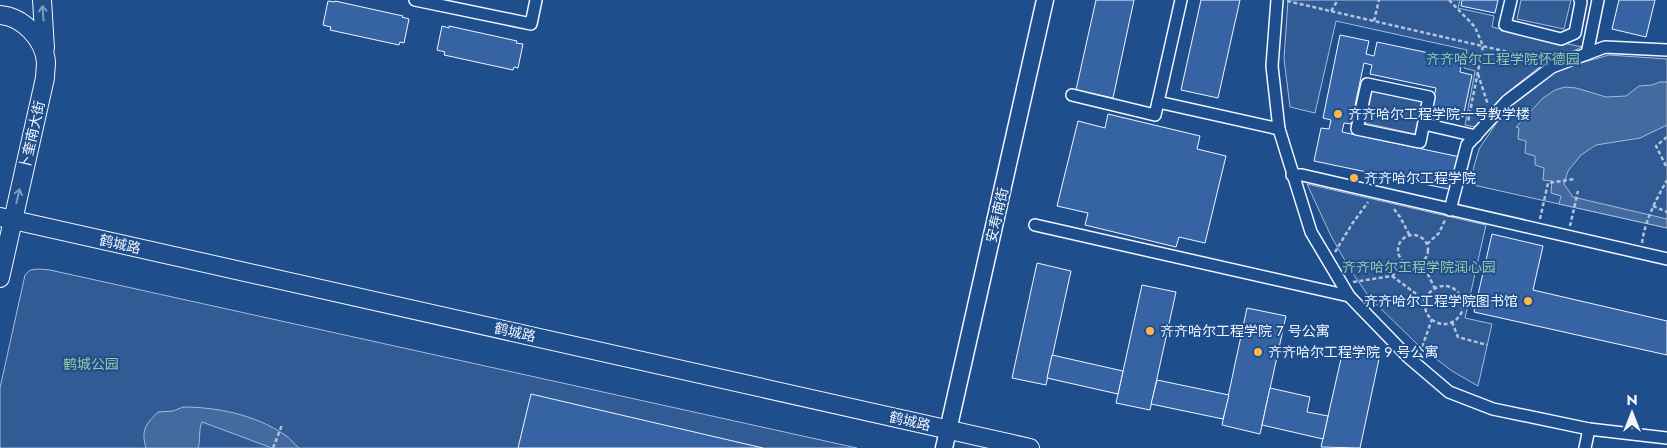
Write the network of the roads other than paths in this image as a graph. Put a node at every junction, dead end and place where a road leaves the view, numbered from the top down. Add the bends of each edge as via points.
1 (42, 0) edge
2 (415, 0) edge
3 (536, 0) edge
4 (1045, 0) edge
5 (1181, 0) edge
6 (1277, 0) edge
7 (1511, 0) edge
8 (1598, 0) edge
9 (430, 2) edge
10 (1580, 4) edge
11 (1595, 12) junction
12 (0, 15) edge
13 (1667, 50) edge
14 (1587, 54) junction
15 (46, 61) junction
16 (1072, 95) dead end
17 (1158, 102) junction
18 (1424, 124) junction
19 (1279, 129) junction
20 (1470, 135) junction
21 (1292, 175) junction
22 (1450, 210) junction
23 (6, 218) edge
24 (1035, 225) dead end
25 (1667, 259) edge
26 (0, 278) edge
27 (1349, 296) junction
28 (1589, 429) junction
29 (948, 430) junction
30 (1667, 438) edge
31 (944, 448) edge
32 (1030, 448) edge
33 (1585, 448) edge

15 -> 1 main road
2 - 9 street
3 - 9 street via 531,24
4 - 29 street, 安寿南街
5 - 17 street
6 - 19 street via 1272,66
7 - 10 street via 1505,26 1561,39 1575,33
8 - 11 street
10 - 11 street
11 - 14 street
12 - 15 main road, 卜奎南大街 via 20,22 33,32
13 - 14 street via 1605,47
14 - 20 street via 1552,67 1507,101
23 -> 15 main road, 卜奎南大街 via 45,78
16 - 17 street via 1155,114
17 - 19 street
18 - 18 street via 1420,142 1357,129 1367,84 1429,97
18 - 20 street
19 - 21 street
20 - 22 street
21 - 22 street
21 - 27 street via 1311,232
22 - 25 street
23 - 26 main road, 卜奎南大街
23 - 29 main road, 鹤城路
24 - 27 street
27 - 28 street via 1416,364 1449,392 1492,408
28 - 30 street
28 - 33 street
29 - 31 street, 安寿南街
29 - 32 main road, 鹤城路

